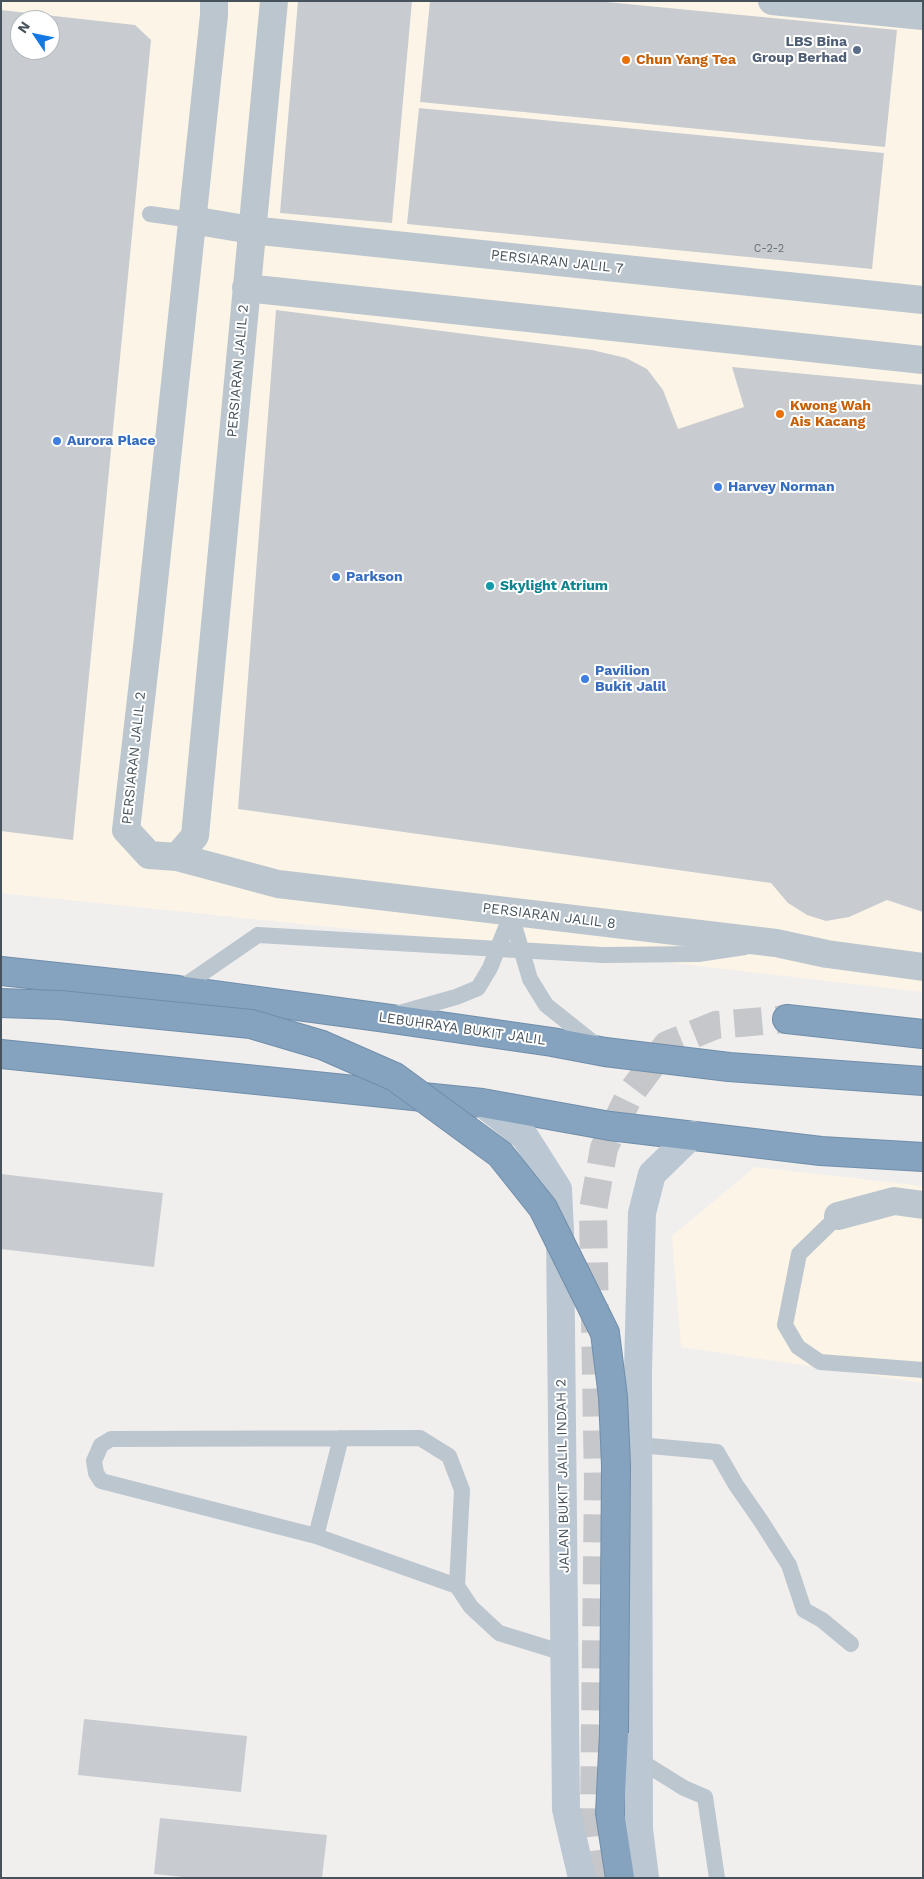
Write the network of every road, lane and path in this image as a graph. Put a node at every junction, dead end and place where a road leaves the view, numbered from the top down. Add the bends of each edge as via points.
1 (214, 1) edge
2 (274, 1) edge
3 (772, 1) edge
4 (923, 16) edge
5 (150, 214) dead end
6 (192, 220) junction
7 (251, 230) junction
8 (246, 288) junction
9 (923, 300) edge
10 (923, 360) edge
11 (177, 857) junction
12 (776, 943) junction
13 (923, 967) edge
14 (1, 971) edge
15 (178, 990) junction
16 (1, 1003) edge
17 (385, 1018) junction
18 (787, 1020) tunnel mouth
19 (923, 1034) edge
20 (605, 1052) junction
21 (1, 1054) edge
22 (923, 1081) edge
23 (482, 1103) junction
24 (692, 1136) junction
25 (923, 1157) edge
26 (923, 1205) edge
27 (838, 1216) joint
28 (923, 1370) edge
29 (341, 1438) junction
30 (639, 1445) junction
31 (316, 1536) junction
32 (457, 1586) junction
33 (851, 1644) dead end
34 (564, 1653) junction
35 (639, 1760) junction
36 (582, 1878) edge
37 (620, 1878) edge
38 (646, 1878) edge
39 (718, 1878) edge

1 - 6 street, PERSIARAN JALIL 2
2 - 7 street, PERSIARAN JALIL 2
3 - 4 street
5 - 6 lane
6 - 7 street, PERSIARAN JALIL 7
6 - 11 street, PERSIARAN JALIL 2 via 126,830 149,856
7 - 8 street, PERSIARAN JALIL 2
7 - 9 street, PERSIARAN JALIL 7
8 - 10 street
8 - 11 street, PERSIARAN JALIL 2 via 195,836
11 - 12 street, PERSIARAN JALIL 8 via 278,884
12 - 13 street, PERSIARAN JALIL 8 via 827,954
12 - 15 lane, bridge via 698,954 603,955 258,935
14 - 15 highway, LEBUHRAYA BUKIT JALIL
15 - 17 highway, LEBUHRAYA BUKIT JALIL
16 - 37 highway, bridge via 60,1005 251,1024 322,1045 395,1077 500,1154 543,1208 605,1333 613,1397 616,1465 614,1732 610,1813
17 - 20 highway, LEBUHRAYA BUKIT JALIL
17 - 20 lane via 478,988 490,968 511,915 530,979 546,1005
18 - 19 highway
20 - 22 highway, LEBUHRAYA BUKIT JALIL via 729,1067
21 - 23 highway
23 - 24 highway via 610,1126
23 - 34 street, JALAN BUKIT JALIL INDAH 2 via 525,1137 558,1188
24 - 25 highway via 821,1151
24 - 30 street via 652,1174 642,1213
26 - 27 street via 894,1201
27 - 28 lane via 799,1254 785,1325 798,1347 820,1362
29 - 31 lane
29 - 31 lane via 111,1439 101,1445 94,1461 101,1481
29 - 32 lane via 420,1438 449,1456 462,1490
30 - 33 lane via 717,1452 789,1565 804,1610
30 - 35 street
31 - 32 lane
32 - 34 lane via 470,1607 499,1633
34 - 36 street, JALAN BUKIT JALIL INDAH 2 via 566,1809
35 - 38 street via 639,1828
35 - 39 lane via 705,1797

